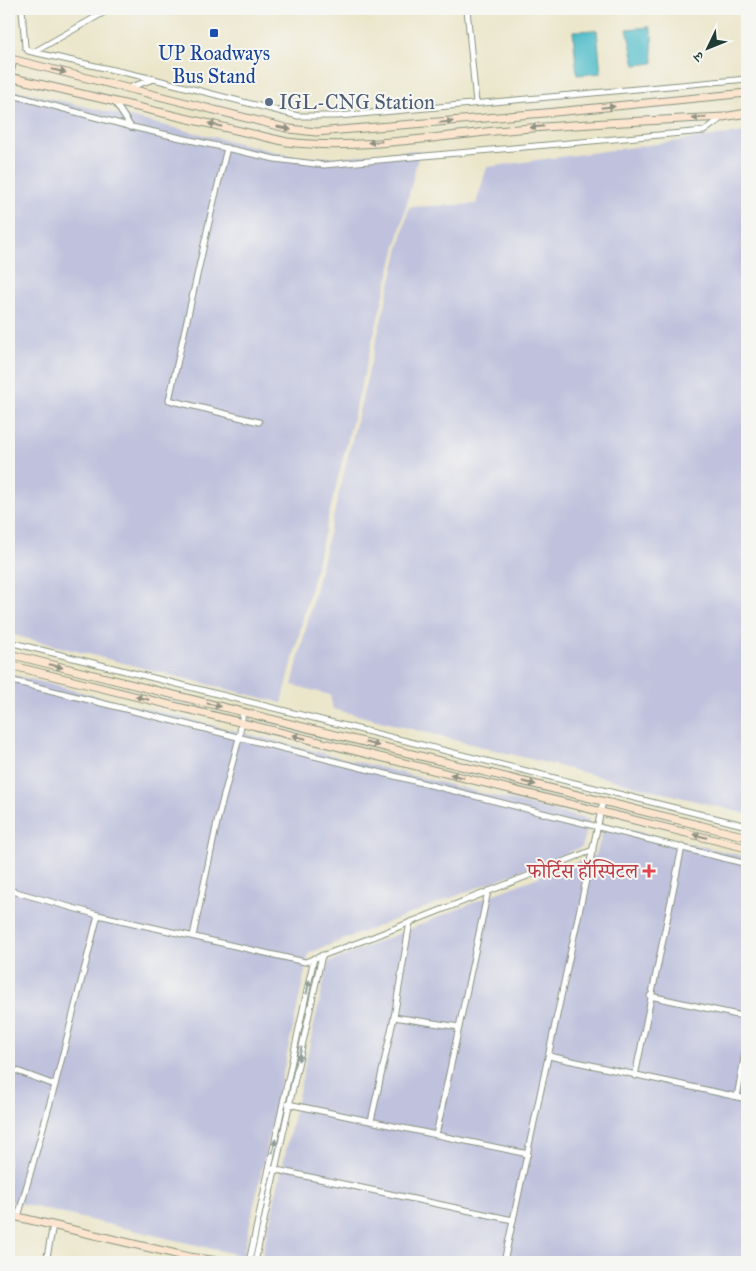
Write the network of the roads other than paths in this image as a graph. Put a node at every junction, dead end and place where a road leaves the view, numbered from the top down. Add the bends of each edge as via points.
1 (22, 9) edge
2 (110, 9) edge
3 (467, 9) edge
4 (33, 52) junction
5 (10, 57) edge
6 (9, 76) edge
7 (154, 79) junction
8 (747, 79) edge
9 (126, 88) junction
10 (747, 93) edge
11 (9, 94) edge
12 (114, 101) junction
13 (476, 103) junction
14 (747, 113) edge
15 (723, 117) junction
16 (132, 127) junction
17 (228, 148) junction
18 (259, 422) dead end
19 (9, 642) edge
20 (9, 654) edge
21 (9, 665) edge
22 (9, 680) edge
23 (243, 712) junction
24 (241, 723) junction
25 (238, 738) junction
26 (603, 801) junction
27 (601, 812) junction
28 (598, 826) junction
29 (747, 826) edge
30 (747, 837) edge
31 (682, 847) junction
32 (747, 848) edge
33 (593, 850) junction
34 (747, 864) edge
35 (9, 890) edge
36 (488, 891) junction
37 (98, 915) junction
38 (410, 922) junction
39 (193, 936) junction
40 (322, 955) junction
41 (314, 958) junction
42 (650, 996) junction
43 (394, 1017) junction
44 (747, 1017) edge
45 (459, 1027) junction
46 (747, 1042) edge
47 (549, 1056) junction
48 (9, 1068) edge
49 (636, 1076) junction
50 (55, 1085) junction
51 (737, 1097) junction
52 (747, 1099) edge
53 (283, 1103) junction
54 (290, 1104) junction
55 (371, 1121) junction
56 (436, 1135) junction
57 (528, 1154) junction
58 (272, 1169) junction
59 (9, 1215) edge
60 (18, 1217) junction
61 (514, 1220) junction
62 (53, 1225) junction
63 (189, 1258) junction
64 (46, 1262) edge
65 (198, 1262) edge
66 (225, 1262) edge
67 (249, 1262) edge
68 (255, 1262) edge
69 (504, 1262) edge

1 - 4 street via 25,47
2 - 4 street
3 - 13 street
4 - 7 street
5 - 6 street
5 -> 9 street
6 - 12 street
7 - 9 street
7 - 13 street via 298,116 338,116
8 - 13 street
9 -> 10 street via 290,129 316,132
11 - 16 street
15 -> 12 street via 313,145 287,142
12 - 16 street
14 - 15 street
15 - 17 street via 704,131 366,163 306,164
16 - 17 street
17 - 18 street via 170,400
19 - 29 street
20 -> 23 street
24 -> 21 street
22 - 25 street
23 - 24 street
23 -> 26 street
24 - 25 street
27 -> 24 street
25 - 28 street
25 - 39 street
26 - 27 street
26 - 30 street
27 - 28 street
32 -> 27 street
28 - 31 street
28 - 33 street
31 - 34 street
31 - 42 street
33 - 36 street
33 - 47 street
35 - 37 street
36 - 38 street
36 - 45 street
37 - 39 street
37 - 50 street
38 - 40 street
38 - 43 street
39 - 41 street via 305,962
40 - 41 street
40 -> 54 street
53 -> 41 street
42 - 44 street
42 - 49 street
43 - 45 street
43 - 55 street
45 - 56 street
46 - 51 street
47 - 49 street
47 - 57 street
48 - 50 street
49 - 51 street
50 - 60 street
51 - 52 street
53 - 54 street
58 -> 53 street
54 - 55 street
54 - 58 street
55 - 56 street
56 - 57 street
57 - 61 street
58 - 61 street
58 - 67 street
58 - 68 street
59 - 60 street
60 - 62 street
61 - 69 street
62 - 63 street
62 - 64 street
63 - 65 street
63 - 66 street

